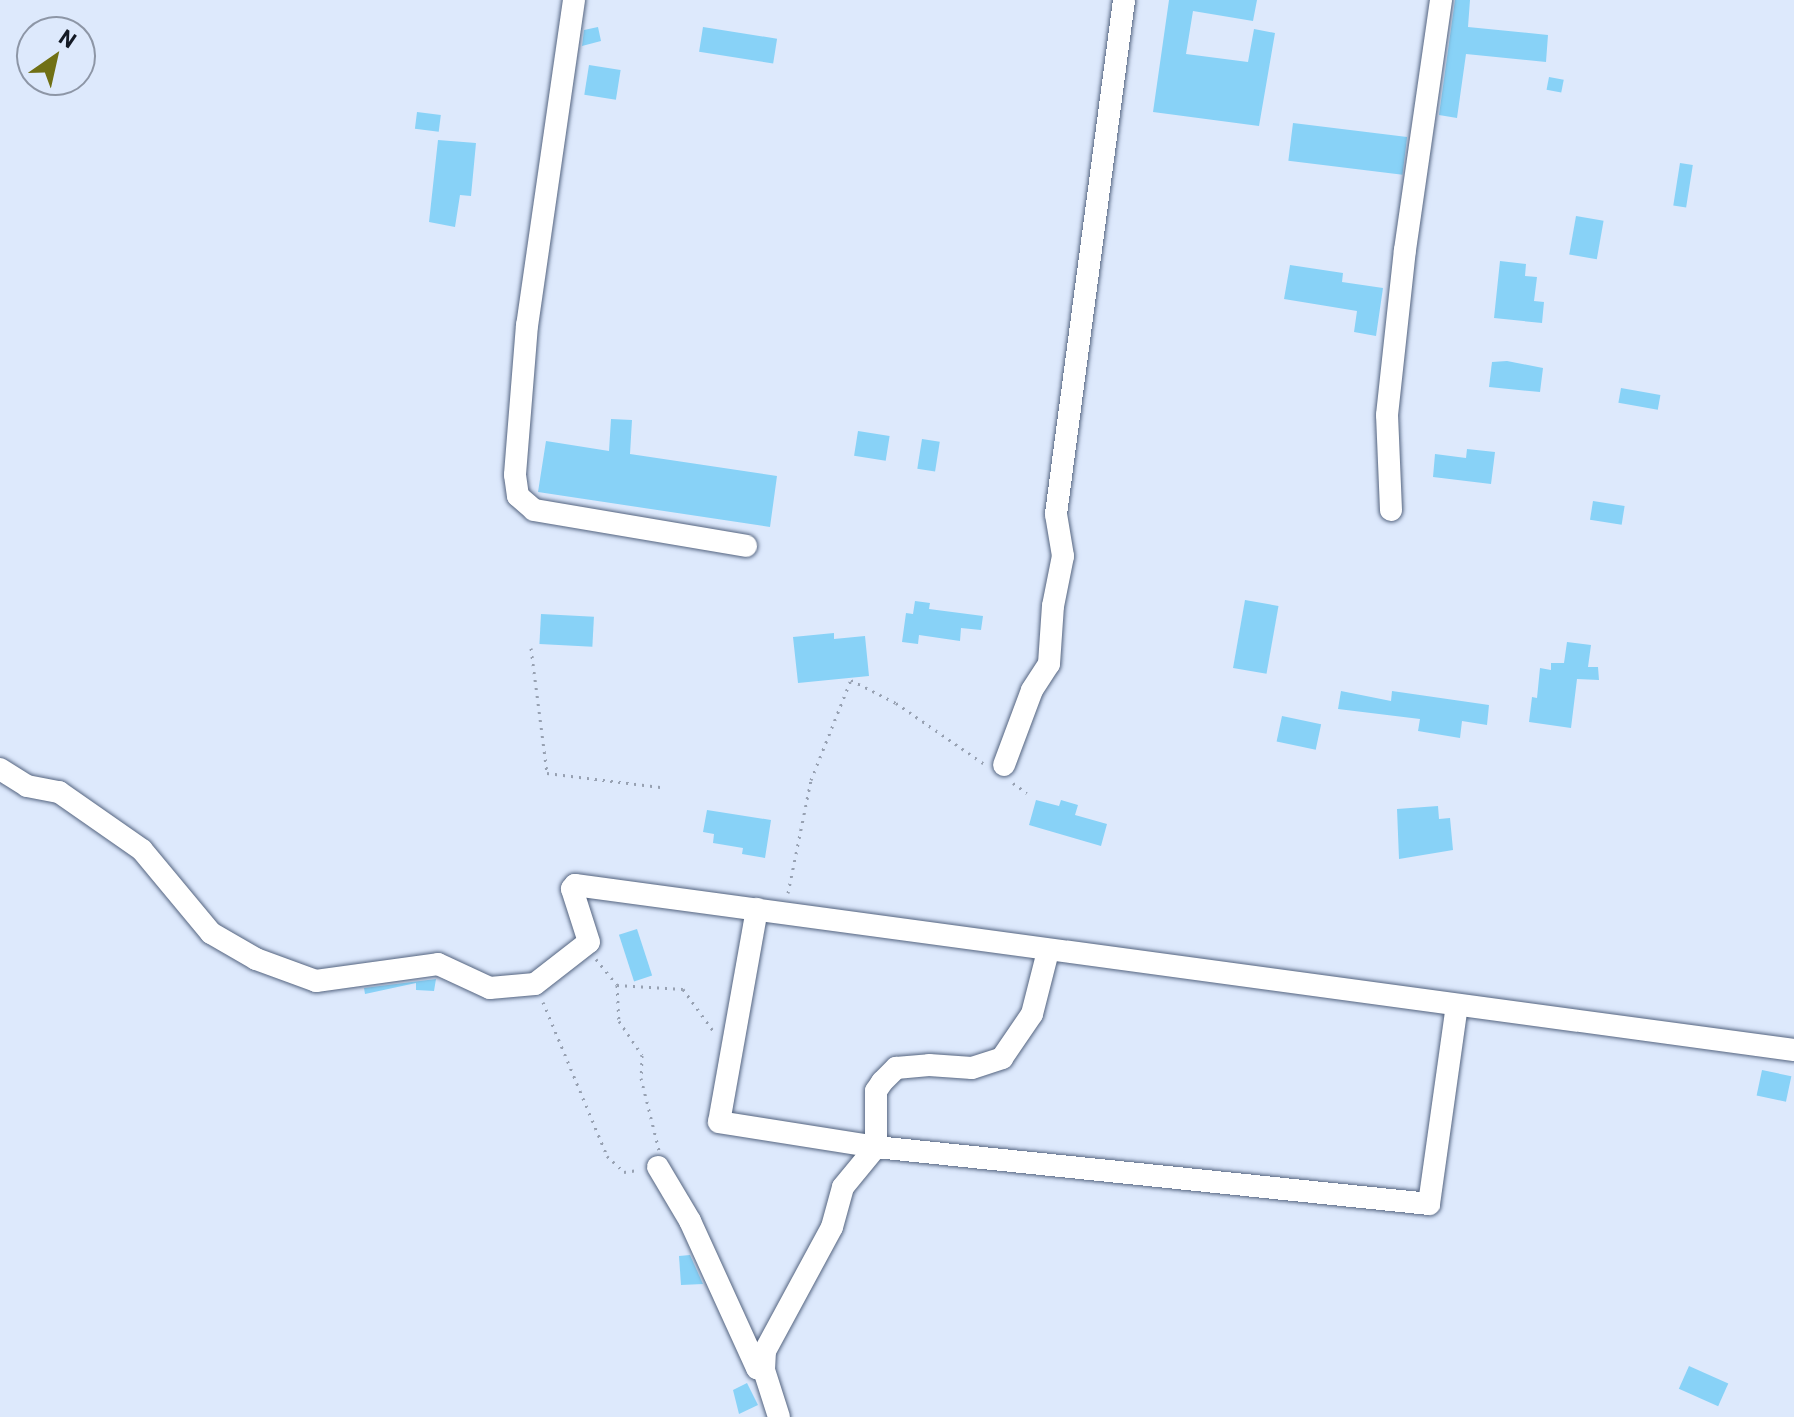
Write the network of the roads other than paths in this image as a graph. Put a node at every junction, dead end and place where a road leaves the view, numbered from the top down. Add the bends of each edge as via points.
1 (574, 0) edge
2 (1124, 0) edge
3 (1441, 0) edge
4 (1391, 510) dead end
5 (746, 546) dead end
6 (0, 769) edge
7 (998, 769) road end
8 (757, 909) junction
9 (1048, 951) junction
10 (1457, 1006) junction
11 (1794, 1050) edge
12 (876, 1147) junction
13 (658, 1167) road end
14 (764, 1370) junction
15 (779, 1417) edge

1 - 5 street via 527,325 515,475 518,496 534,510
2 - 7 street via 1056,514 1063,556 1049,664
3 - 4 street via 1387,415
6 - 8 street via 27,786 59,792 142,850 211,933 282,970 316,981 438,964 490,988 535,984 589,942 575,885
8 - 9 street
8 - 12 street via 719,1122
9 - 10 street via 1132,958
9 - 12 street via 1032,1014 1002,1058 972,1068 929,1065 887,1074 876,1091
10 - 11 street
10 - 12 street via 1429,1204
12 - 14 street via 843,1187 832,1227 765,1351
13 - 14 street via 697,1234 757,1368
14 - 15 street

